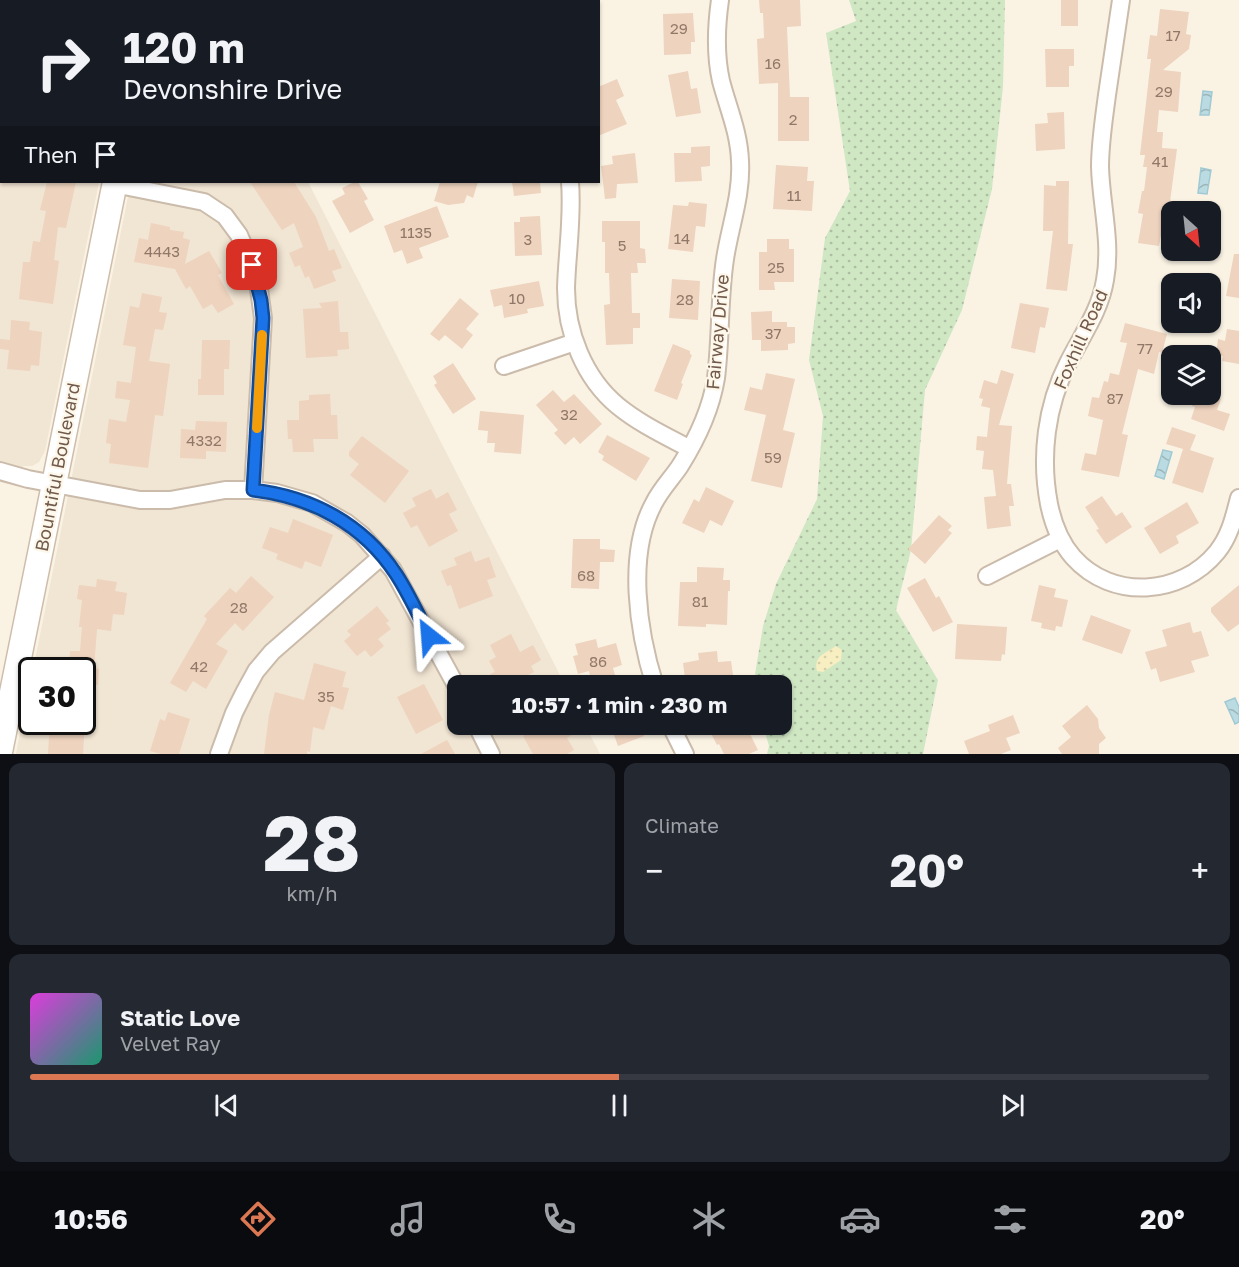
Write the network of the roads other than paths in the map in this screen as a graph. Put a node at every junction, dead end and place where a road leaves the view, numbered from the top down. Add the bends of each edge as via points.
1 (720, 0) edge
2 (1121, 0) edge
3 (114, 183) edge
4 (570, 183) edge
5 (575, 342) junction
6 (504, 366) dead end
7 (690, 449) junction
8 (0, 471) edge
9 (54, 483) junction
10 (253, 490) junction
11 (1239, 498) edge
12 (1060, 538) junction
13 (382, 556) junction
14 (987, 576) dead end
15 (450, 675) edge
16 (651, 675) edge
17 (482, 735) edge
18 (676, 735) edge
19 (0, 752) edge
20 (219, 754) edge
21 (492, 754) edge
22 (685, 754) edge

1 - 7 street, Fairway Drive via 716,44 721,81 738,136 739,194 722,276 716,379 703,424
2 - 12 street, Foxhill Road via 1101,151 1105,280 1093,318 1060,380 1047,430 1046,485
3 - 9 main road, Bountiful Boulevard
3 - 10 street via 204,202 225,216 245,249 258,282 263,318
4 - 5 street via 566,289
5 - 6 street
5 - 7 street via 588,371 616,405
7 - 16 street, Fairway Drive via 653,505 640,548 639,608
8 - 9 street
9 - 10 street via 125,498 155,500
9 - 19 main road, Bountiful Boulevard
10 - 13 street via 295,498 329,512 362,535
11 - 12 street, Foxhill Road via 1218,550 1196,571 1168,585 1138,588 1111,582 1083,566
12 - 14 street
13 - 15 street via 401,583
13 - 20 street via 272,652 256,671
17 - 21 street
18 - 22 street

